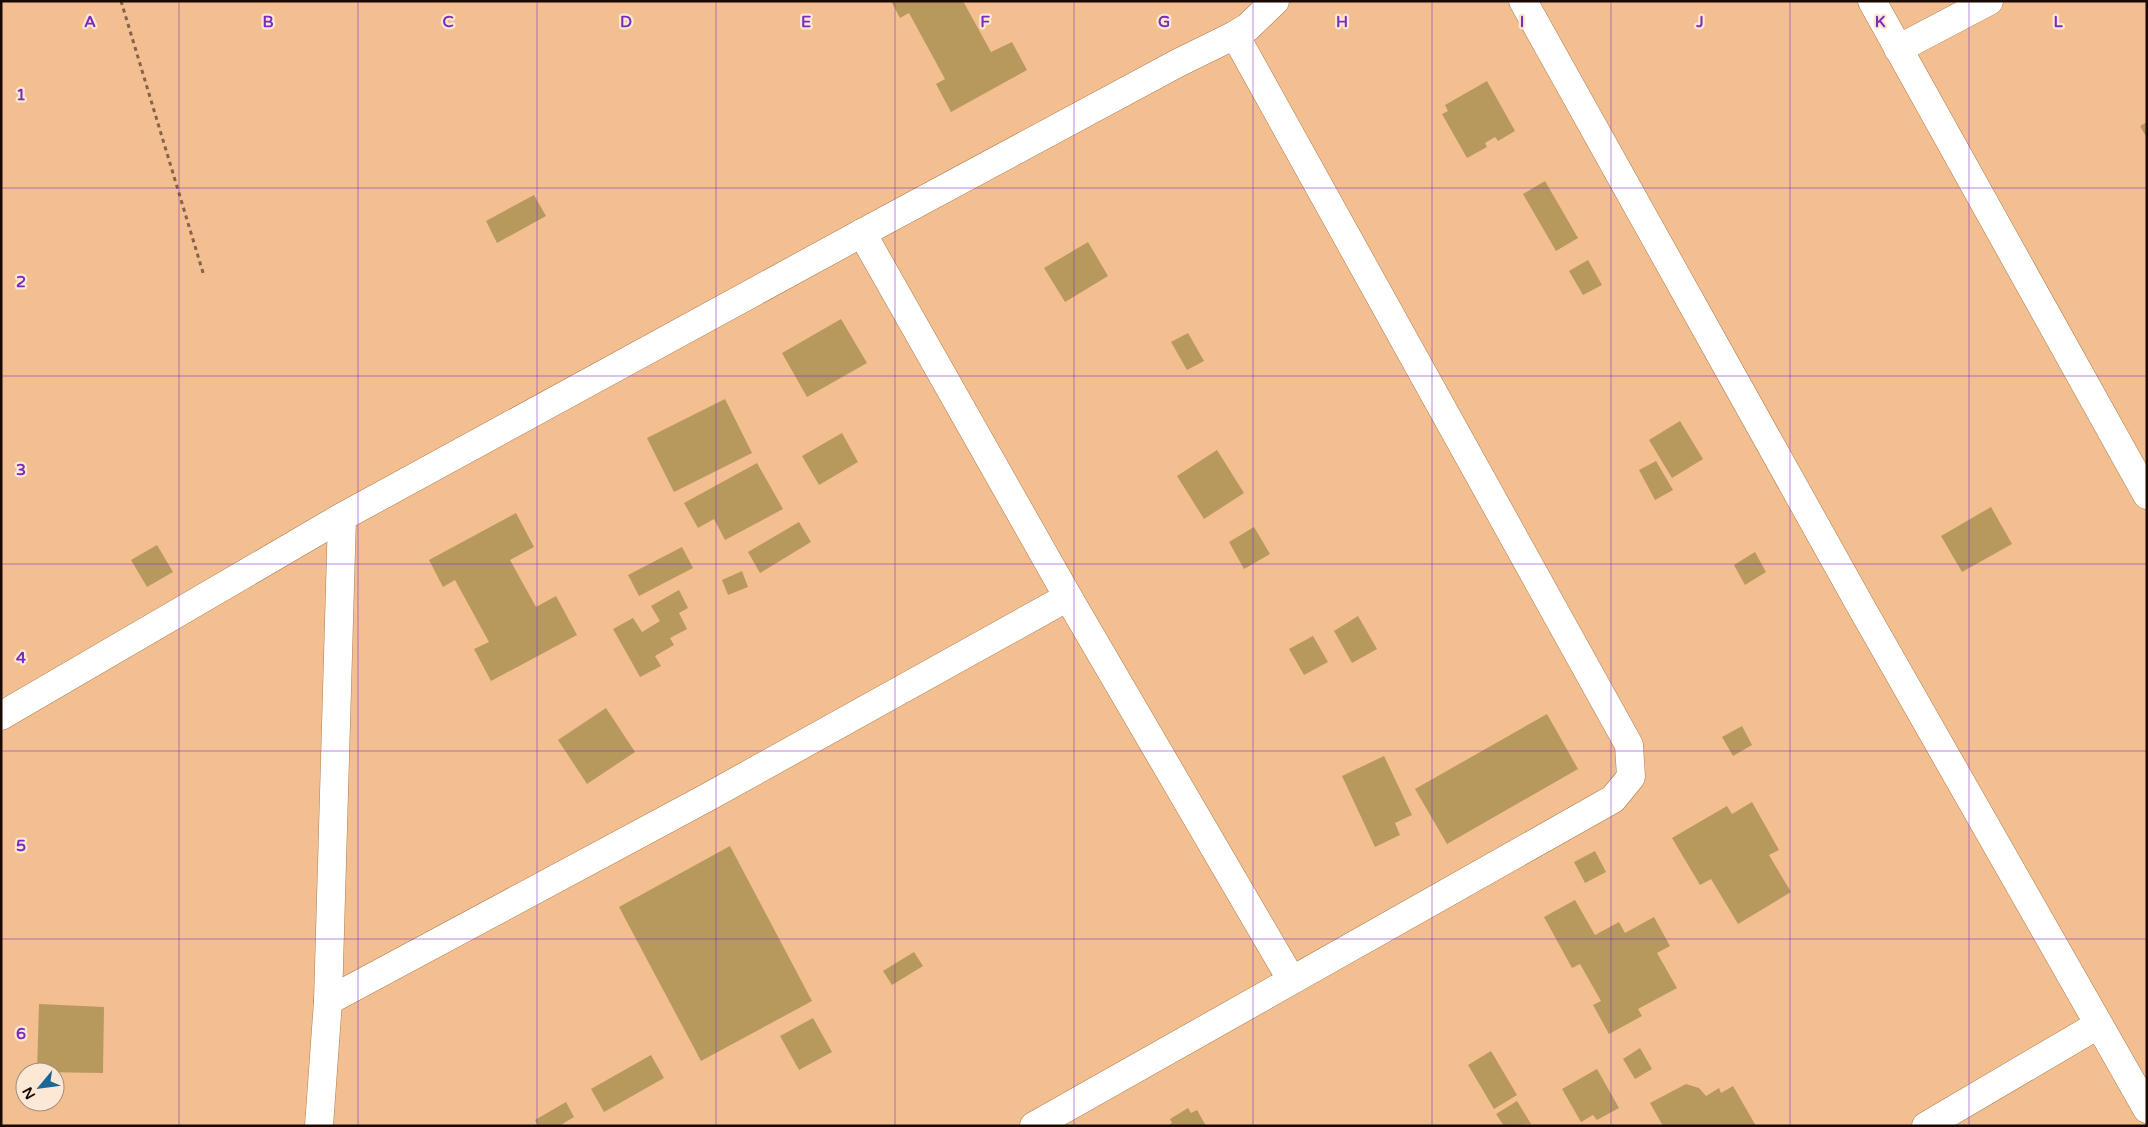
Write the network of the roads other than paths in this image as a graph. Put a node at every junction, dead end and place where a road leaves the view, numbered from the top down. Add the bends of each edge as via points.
1 (1275, 1) edge
2 (1523, 1) edge
3 (1872, 1) edge
4 (1989, 1) edge
5 (1234, 36) junction
6 (1898, 49) junction
7 (862, 233) junction
8 (2147, 495) edge
9 (342, 517) junction
10 (1068, 597) junction
11 (1, 716) edge
12 (1291, 980) junction
13 (328, 1002) junction
14 (2098, 1025) junction
15 (2147, 1109) edge
16 (1038, 1125) edge
17 (320, 1126) edge
18 (1926, 1126) edge

1 - 5 street
2 - 14 street
3 - 6 street
4 - 6 street
5 - 7 street
5 - 12 street via 1629,744 1631,777 1613,799
6 - 8 street
7 - 9 street
7 - 10 street
9 - 11 street
9 - 13 street
10 - 12 street
10 - 13 street via 708,797
12 - 16 street
13 - 17 street
14 - 15 street
14 - 18 street

